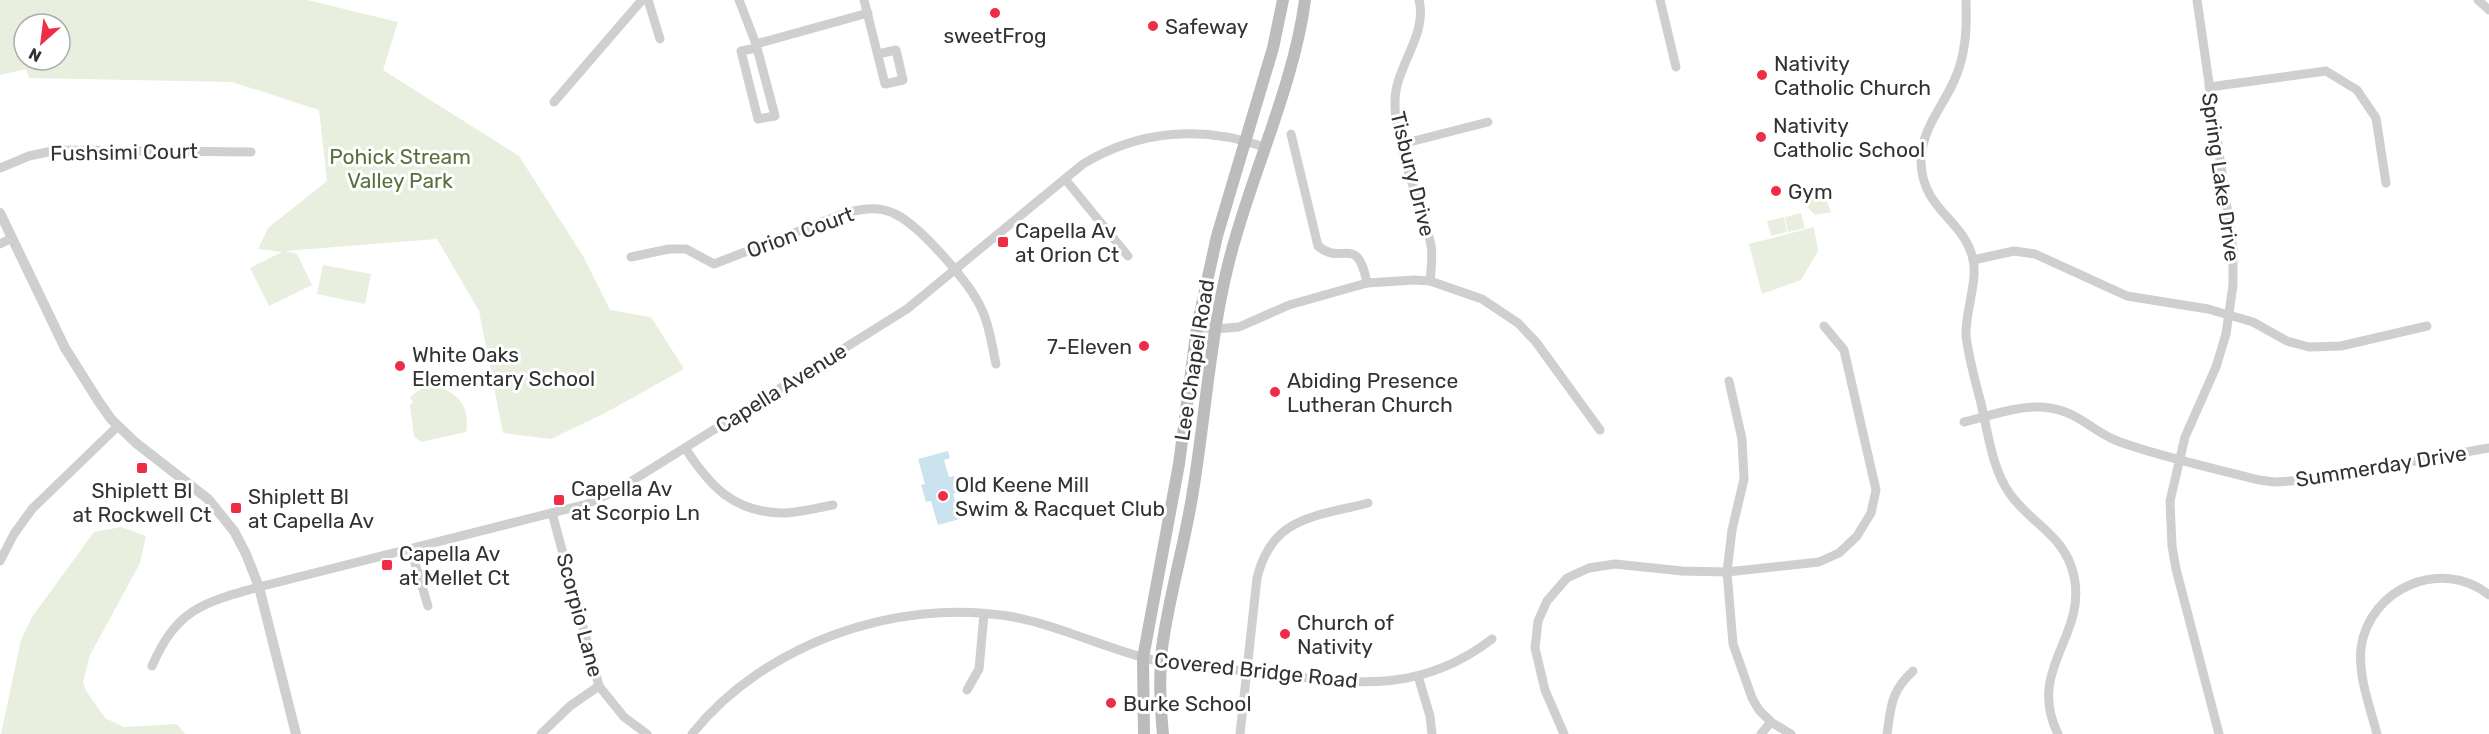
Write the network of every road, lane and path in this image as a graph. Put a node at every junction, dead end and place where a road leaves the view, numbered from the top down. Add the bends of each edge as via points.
1 (642, 0) edge
2 (648, 0) edge
3 (739, 0) edge
4 (864, 0) edge
5 (1283, 0) edge
6 (1305, 0) edge
7 (1419, 0) edge
8 (1660, 0) edge
9 (1966, 0) edge
10 (2197, 0) edge
11 (2478, 0) edge
12 (2489, 10) edge
13 (868, 13) junction
14 (660, 39) dead end
15 (757, 46) junction
16 (878, 54) dead end
17 (1676, 67) dead end
18 (2209, 87) junction
19 (554, 102) dead end
20 (1488, 122) dead end
21 (1291, 134) dead end
22 (1244, 140) junction
23 (1402, 144) junction
24 (1264, 147) junction
25 (251, 152) dead end
26 (0, 168) edge
27 (1065, 179) junction
28 (2386, 183) dead end
29 (0, 213) edge
30 (12, 238) junction
31 (0, 244) edge
32 (1128, 256) dead end
33 (631, 257) dead end
34 (1973, 260) junction
35 (954, 271) junction
36 (1430, 281) junction
37 (1367, 283) junction
38 (2229, 315) junction
39 (1824, 326) dead end
40 (2427, 326) dead end
41 (1197, 327) junction
42 (1216, 329) junction
43 (996, 364) dead end
44 (1729, 381) dead end
45 (1984, 417) junction
46 (1964, 422) dead end
47 (117, 426) junction
48 (1600, 429) dead end
49 (685, 448) junction
50 (2489, 448) edge
51 (2179, 459) junction
52 (1368, 503) dead end
53 (833, 505) dead end
54 (552, 513) junction
55 (411, 550) junction
56 (0, 561) edge
57 (1727, 572) junction
58 (259, 587) junction
59 (2489, 595) edge
60 (428, 606) dead end
61 (984, 614) junction
62 (1492, 639) dead end
63 (1143, 658) junction
64 (1161, 662) junction
65 (152, 666) dead end
66 (1247, 671) junction
67 (1913, 671) dead end
68 (1418, 676) junction
69 (599, 686) junction
70 (967, 690) dead end
71 (1771, 722) junction
72 (296, 734) edge
73 (541, 734) edge
74 (647, 734) edge
75 (692, 734) edge
76 (1144, 734) edge
77 (1162, 734) edge
78 (1240, 734) edge
79 (1432, 734) edge
80 (1564, 734) edge
81 (1761, 734) edge
82 (1791, 734) edge
83 (1887, 734) edge
84 (2058, 734) edge
85 (2219, 734) edge
86 (2377, 734) edge

1 - 19 street
2 - 14 street
3 - 15 street
4 - 13 street
5 - 22 main road, Lee Chapel Road via 1273,48
6 - 24 main road, Lee Chapel Road via 1295,51
7 - 23 street, Tisbury Drive via 1415,40 1398,80 1395,100
8 - 17 street
9 - 34 street via 1966,40 1961,66 1928,128 1922,165 1931,200 1964,239
10 - 18 street, Spring Lake Drive
11 - 12 street
13 - 15 street
13 - 16 street
15 - 15 street via 741,51 758,119 775,116
18 - 28 street via 2326,71 2357,90 2376,118
18 - 38 street, Spring Lake Drive via 2233,249
20 - 23 street
21 - 37 street via 1318,246 1325,252 1352,253 1360,258
22 - 24 street, Capella Avenue
22 - 27 street, Capella Avenue via 1198,134 1148,136 1101,153
22 - 41 main road, Lee Chapel Road
23 - 36 street, Tisbury Drive via 1431,247
24 - 42 main road, Lee Chapel Road via 1235,237
25 - 26 street, Fushsimi Court via 57,150
27 - 32 street
27 - 35 street, Capella Avenue
29 - 30 street
30 - 31 street
30 - 47 street via 75,367
33 - 35 street, Orion Court via 686,249 714,264 848,212 870,208 909,221
34 - 38 street via 2008,252 2035,254 2127,296
34 - 45 street via 1966,336
35 - 43 street, Orion Court via 982,309
35 - 49 street, Capella Avenue via 907,309
36 - 37 street
36 - 48 street via 1482,299 1518,323
37 - 42 street via 1289,305 1239,327
38 - 40 street via 2253,322 2287,341 2317,348
38 - 51 street, Spring Lake Drive via 2216,368
39 - 57 street via 1844,350 1876,490 1871,513 1857,536 1839,553 1819,562
41 - 42 street
41 - 63 main road, Lee Chapel Road via 1179,464
42 - 64 main road, Lee Chapel Road via 1194,485
44 - 57 street via 1742,440 1744,479
45 - 46 street, Summerday Drive
45 - 51 street, Summerday Drive via 2028,408 2058,410 2079,417 2117,441
45 - 84 street via 2005,486 2020,506 2056,539 2073,574 2074,615 2048,687 2051,716
47 - 56 street via 32,509
47 - 58 street via 222,513 246,554
49 - 53 street via 713,486 754,509 783,513
49 - 54 street, Capella Avenue via 598,499
50 - 51 street, Summerday Drive via 2291,482 2259,480
51 - 85 street, Spring Lake Drive via 2170,501 2172,546
52 - 66 street via 1300,521 1269,545 1257,578
54 - 55 street, Capella Avenue
54 - 69 street, Scorpio Lane
55 - 58 street, Capella Avenue
55 - 60 street
57 - 71 street via 1733,644 1752,699
57 - 80 street via 1616,564 1589,567 1567,578 1547,600 1538,621 1535,648 1545,690
58 - 65 street, Capella Avenue via 207,603 192,612 170,632
58 - 72 street
59 - 86 street via 2464,582 2432,578 2389,596 2376,611 2363,638 2361,653 2362,675
61 - 63 street, Covered Bridge Road via 1040,623
61 - 70 street via 979,669
61 - 75 street, Covered Bridge Road via 898,618 812,644 770,666 733,694
62 - 68 street, Covered Bridge Road via 1454,664
63 - 64 street, Covered Bridge Road
63 - 76 main road, Lee Chapel Road
64 - 66 street, Covered Bridge Road
64 - 77 main road, Lee Chapel Road
66 - 68 street, Covered Bridge Road via 1356,683
66 - 78 street
67 - 83 street via 1893,697
68 - 79 street
69 - 73 street via 570,706
69 - 74 street, Scorpio Lane via 624,717
71 - 81 street
71 - 82 street

